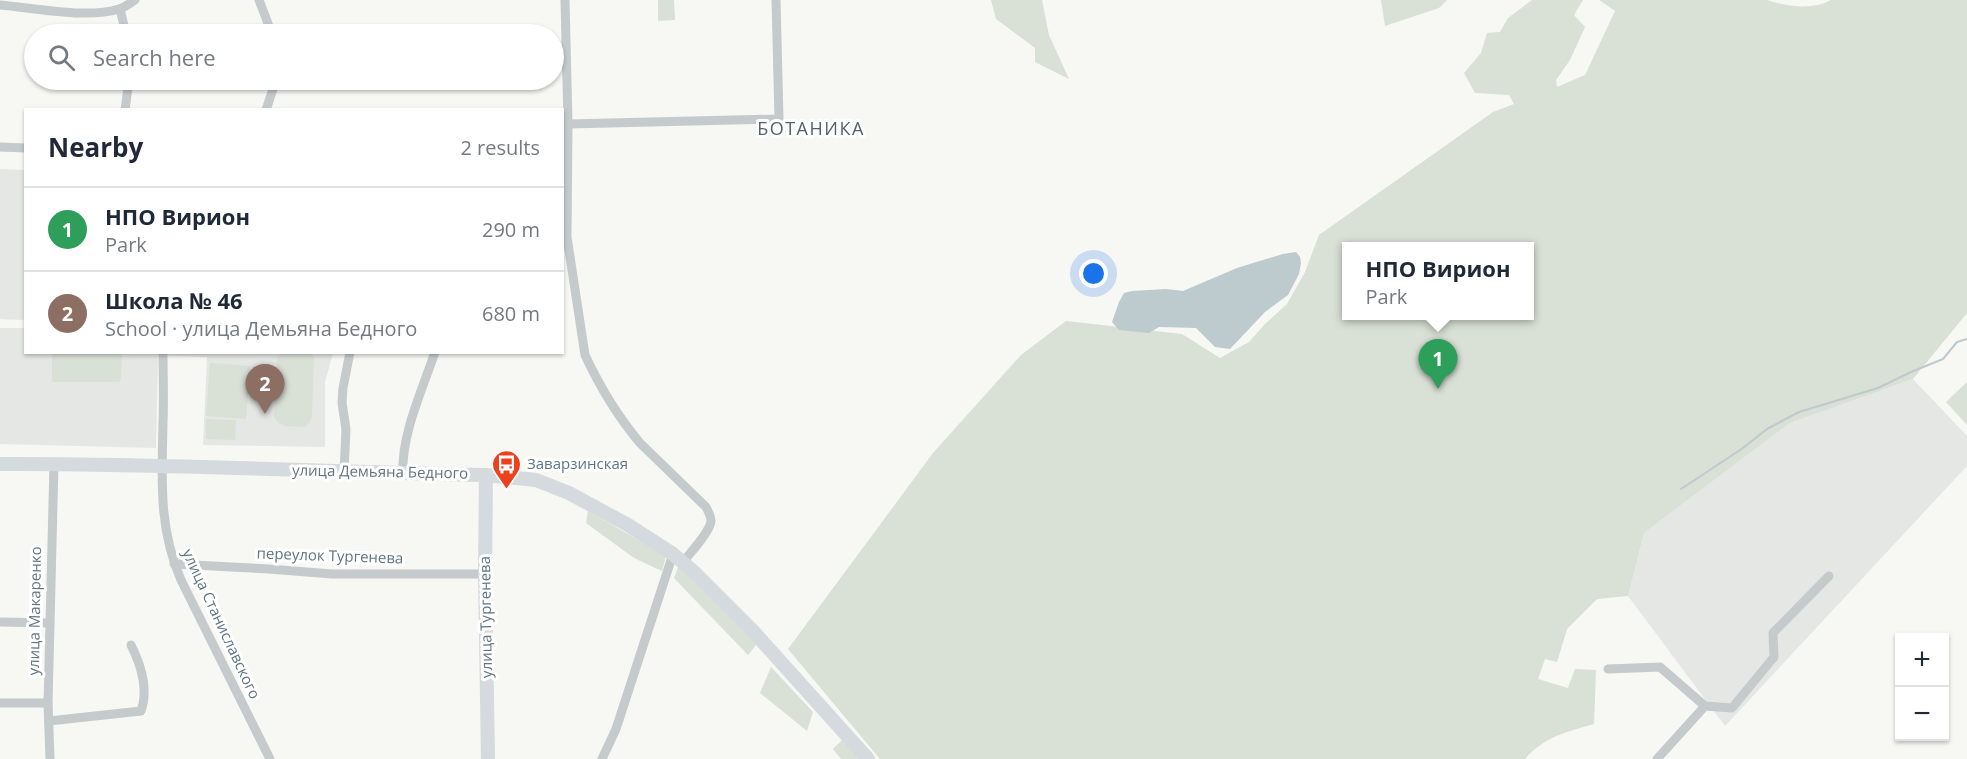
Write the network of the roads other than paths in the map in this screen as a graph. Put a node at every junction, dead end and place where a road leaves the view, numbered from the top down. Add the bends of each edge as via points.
1 (135, 0) edge
2 (259, 0) edge
3 (565, 0) edge
4 (776, 0) edge
5 (0, 5) edge
6 (120, 9) junction
7 (124, 24) edge
8 (268, 24) edge
9 (128, 90) edge
10 (273, 90) edge
11 (125, 108) edge
12 (268, 108) edge
13 (568, 124) junction
14 (568, 140) edge
15 (0, 147) edge
16 (24, 148) edge
17 (163, 354) edge
18 (350, 354) edge
19 (434, 354) edge
20 (0, 464) edge
21 (54, 464) junction
22 (161, 465) junction
23 (344, 472) junction
24 (403, 473) junction
25 (486, 475) junction
26 (678, 558) junction
27 (174, 564) junction
28 (485, 574) junction
29 (1829, 576) dead end
30 (0, 622) edge
31 (50, 623) junction
32 (131, 645) dead end
33 (1608, 669) dead end
34 (48, 702) junction
35 (0, 703) edge
36 (1705, 706) junction
37 (49, 721) junction
38 (50, 759) edge
39 (270, 759) edge
40 (488, 759) edge
41 (602, 759) edge
42 (868, 759) edge
43 (1657, 759) edge

1 - 6 street
2 - 8 street
3 - 13 street
4 - 13 street via 779,119
5 - 6 street via 80,13
6 - 7 street
9 - 11 street
10 - 12 street
13 - 14 street
14 - 26 street via 567,237 585,355 631,433 709,513 708,530
15 - 16 street
17 - 22 street, улица Станиславского
18 - 23 street via 342,403 346,429
19 - 24 street via 406,438
20 - 21 street, улица Демьяна Бедного
21 - 22 street, улица Демьяна Бедного
21 - 31 street, улица Макаренко
22 - 23 street, улица Демьяна Бедного
22 - 27 street, улица Станиславского via 165,525
23 - 24 street, улица Демьяна Бедного
24 - 25 street, улица Демьяна Бедного
25 - 26 street, улица Демьяна Бедного via 536,480 569,493
25 - 28 street, улица Тургенева
26 - 41 street
26 - 42 street, улица Демьяна Бедного via 769,648
27 - 28 street, переулок Тургенева via 332,574
27 - 39 street, улица Станиславского
28 - 40 street, улица Тургенева
29 - 36 street via 1773,633 1774,657 1732,708
30 - 31 street
31 - 34 street, улица Макаренко
32 - 37 street via 145,686 141,711
33 - 36 street via 1660,667
34 - 35 street
34 - 37 street, улица Макаренко
36 - 43 street
37 - 38 street, улица Макаренко

